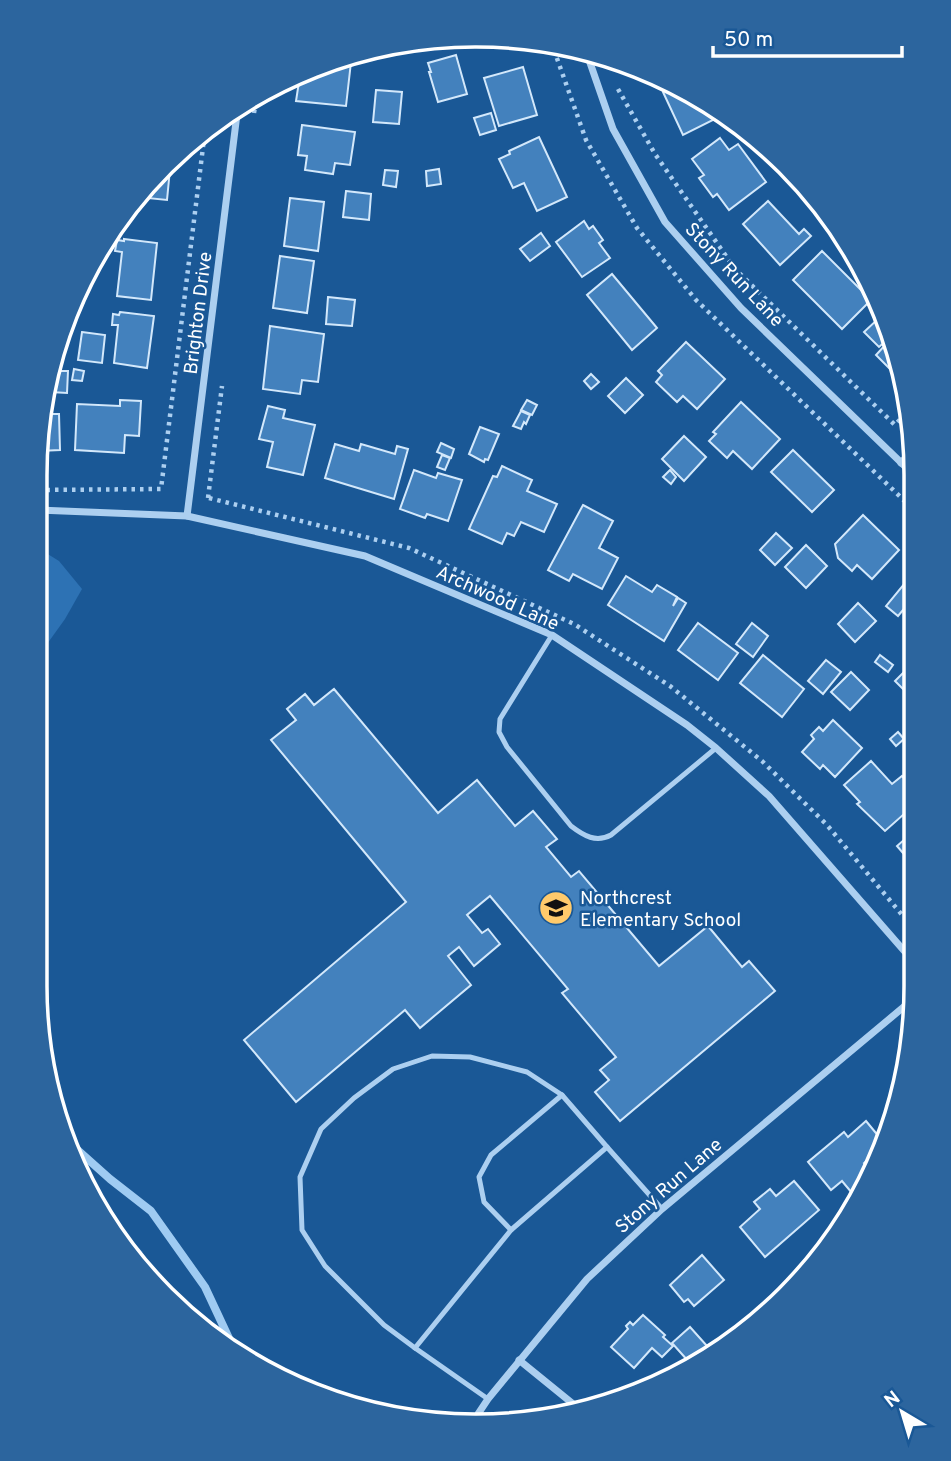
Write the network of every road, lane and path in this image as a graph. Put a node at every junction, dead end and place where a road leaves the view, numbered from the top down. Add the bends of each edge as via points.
1 (590, 63) edge
2 (612, 78) dead end
3 (235, 121) edge
4 (203, 146) edge
5 (900, 420) edge
6 (903, 460) edge
7 (901, 463) junction
8 (904, 465) edge
9 (47, 490) edge
10 (47, 510) edge
11 (187, 516) junction
12 (552, 635) junction
13 (716, 748) junction
14 (904, 951) edge
15 (903, 1007) edge
16 (562, 1095) junction
17 (607, 1147) junction
18 (662, 1209) junction
19 (512, 1230) junction
20 (415, 1348) junction
21 (519, 1360) junction
22 (488, 1399) junction
23 (572, 1403) edge
24 (478, 1414) edge

1 - 7 street, Stony Run Lane via 613,129 665,222 741,308
2 - 5 path via 656,154 735,269 895,425
3 - 11 street, Brighton Drive
4 - 9 path via 161,489
6 - 7 street
7 - 8 street, Stony Run Lane
10 - 11 street, Archwood Lane
11 - 12 street, Archwood Lane via 365,556
12 - 13 street, Archwood Lane
12 - 13 lane via 500,719 499,732 579,832 596,839 611,835
13 - 14 street, Archwood Lane via 769,796
15 - 18 street, Stony Run Lane
16 - 17 lane
16 - 19 lane via 491,1155 479,1177 484,1202
16 - 20 lane via 527,1072 470,1057 432,1056 393,1069 321,1129 300,1177 302,1230 325,1266 384,1325
17 - 18 lane
17 - 19 lane
18 - 21 street, Stony Run Lane via 587,1279
19 - 20 lane
20 - 22 lane
21 - 22 street, Stony Run Lane
21 - 23 street
22 - 24 street, Stony Run Lane

